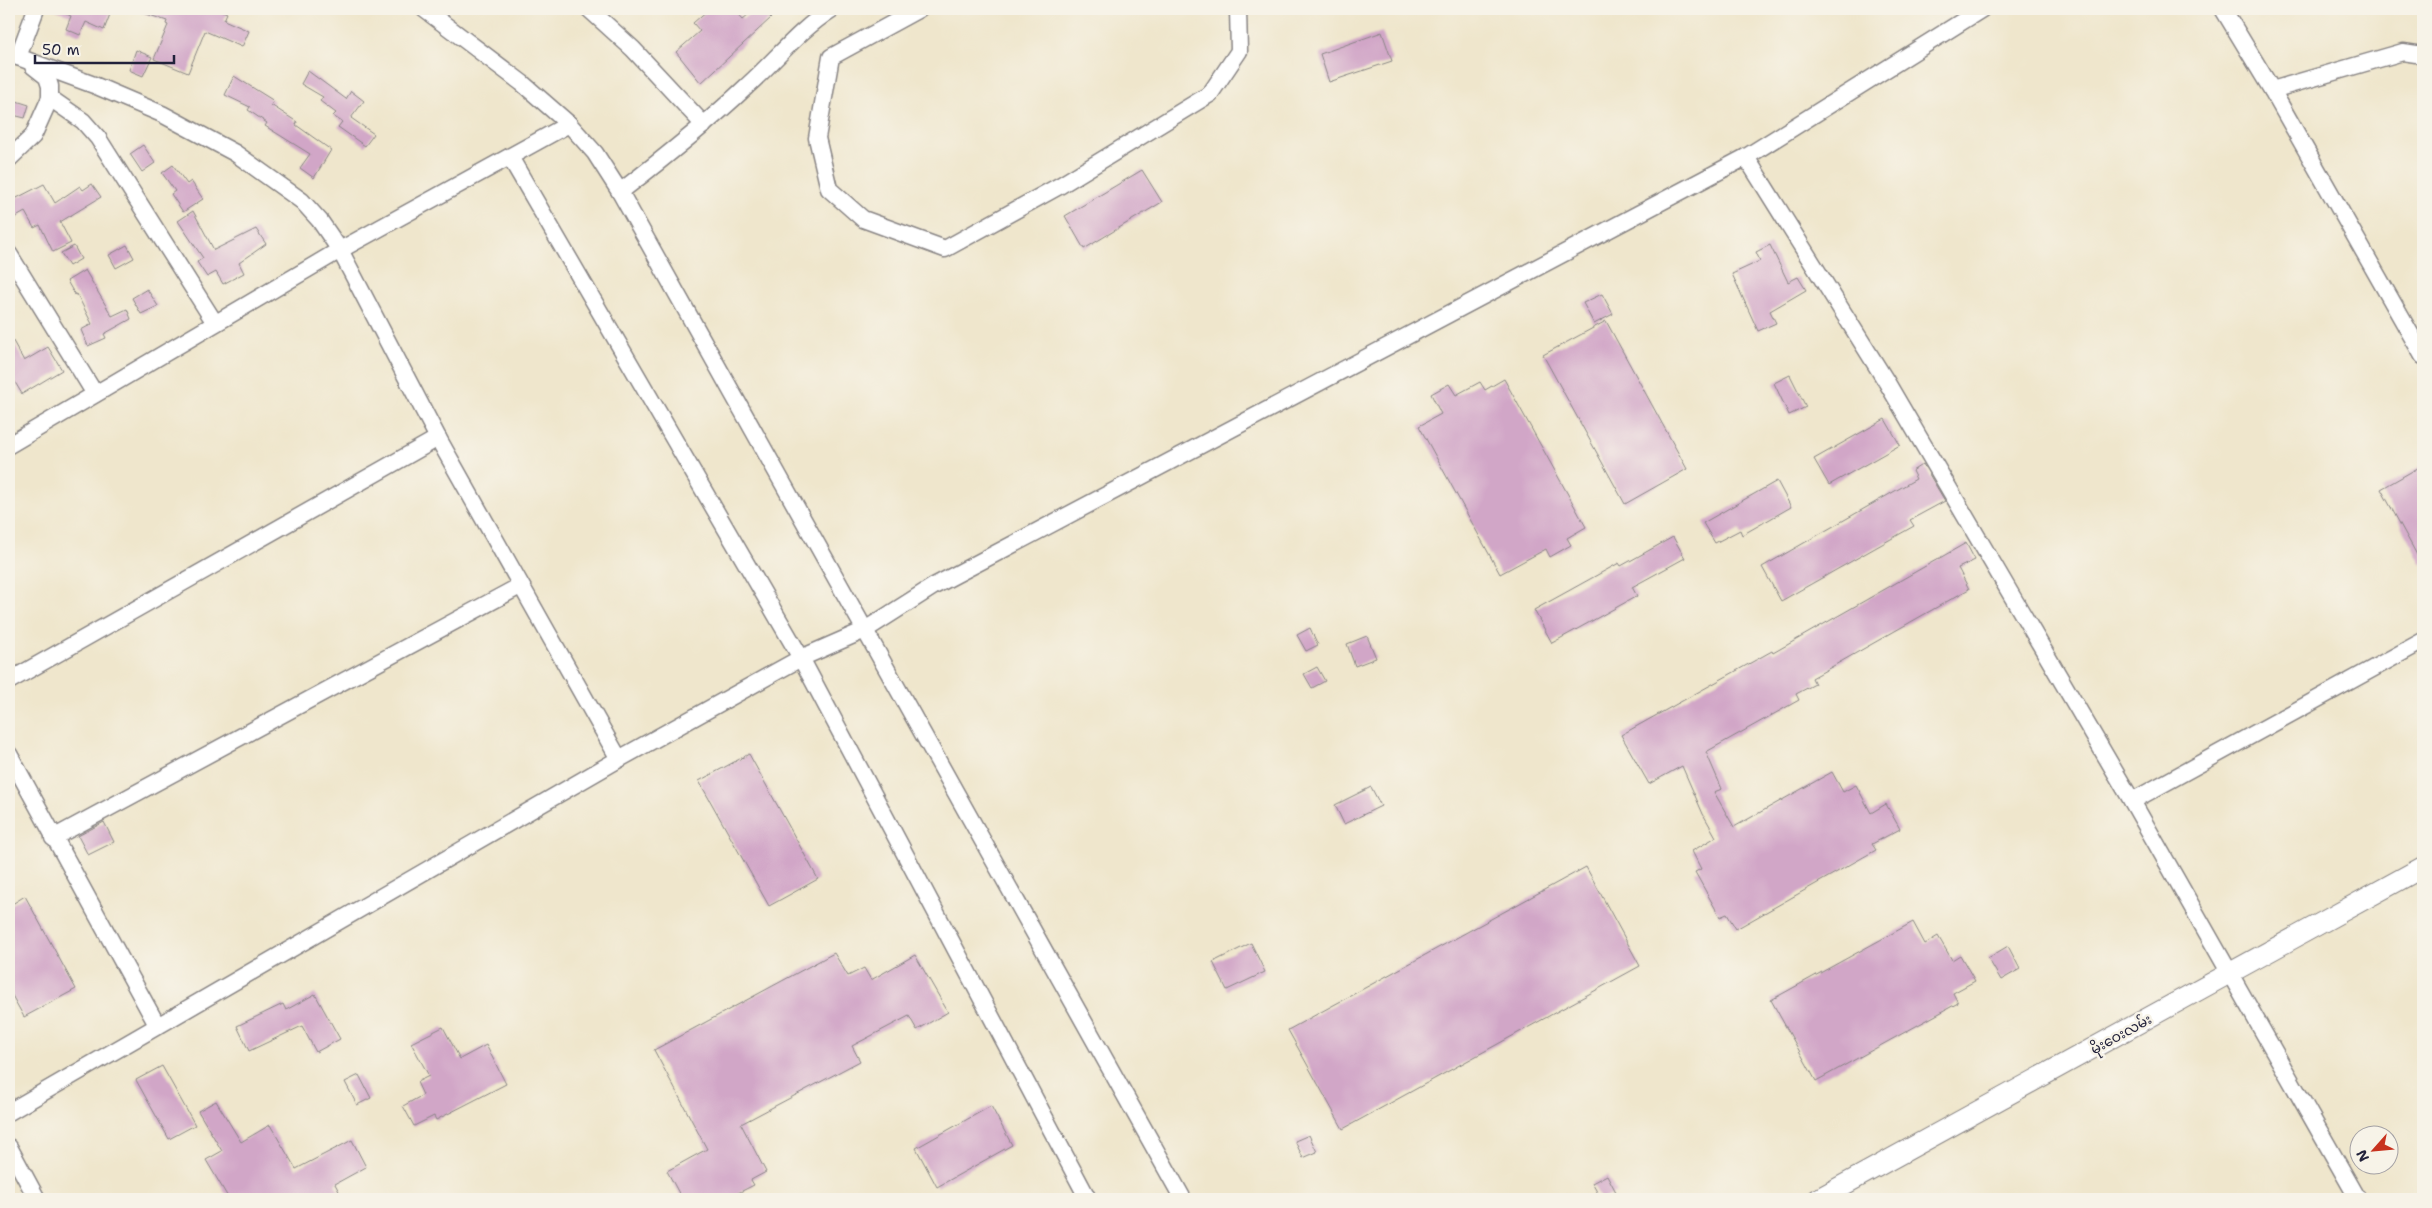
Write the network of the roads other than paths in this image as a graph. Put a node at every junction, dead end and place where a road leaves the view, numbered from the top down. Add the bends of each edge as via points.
1 (36, 9) edge
2 (424, 9) edge
3 (589, 9) edge
4 (832, 9) edge
5 (919, 9) edge
6 (1238, 9) edge
7 (1982, 9) edge
8 (2223, 9) edge
9 (14, 55) edge
10 (2423, 55) edge
11 (2272, 90) junction
12 (50, 98) junction
13 (569, 124) junction
14 (704, 125) junction
15 (510, 157) junction
16 (1746, 157) junction
17 (9, 159) edge
18 (620, 192) junction
19 (340, 250) junction
20 (9, 254) edge
21 (215, 323) junction
22 (2423, 356) edge
23 (95, 394) junction
24 (438, 438) junction
25 (9, 445) edge
26 (520, 586) junction
27 (865, 630) junction
28 (2423, 641) edge
29 (801, 658) junction
30 (9, 680) edge
31 (9, 754) edge
32 (619, 759) junction
33 (2132, 801) junction
34 (53, 838) junction
35 (2423, 867) edge
36 (2231, 973) junction
37 (157, 1025) junction
38 (9, 1112) edge
39 (9, 1147) edge
40 (37, 1199) edge
41 (1088, 1199) edge
42 (1183, 1199) edge
43 (1818, 1199) edge
44 (2358, 1199) edge

1 - 9 street
2 - 13 street via 522,83
3 - 14 street via 633,48
4 - 14 street via 801,31
5 - 6 street via 831,57 817,138 829,189 863,219 945,249 1210,94 1239,51
7 - 16 street
8 - 11 street
9 - 12 street via 47,77
9 - 19 street via 162,114 235,153 302,201
10 - 11 street via 2403,52
11 - 22 street
12 - 17 street via 33,136
12 - 21 street via 83,121 98,138
13 - 15 street
13 - 18 street via 595,153
14 - 18 street
15 - 19 street
15 - 29 street
16 - 27 street via 943,581
16 - 33 street via 1886,381
18 - 27 street
19 - 21 street
19 - 24 street
20 - 23 street
21 - 23 street
23 - 25 street
24 - 26 street
24 - 30 street
26 - 32 street
26 - 34 street
27 - 29 street
27 - 42 street
28 - 33 street
29 - 32 street
29 - 41 street
31 - 34 street
32 - 37 street
33 - 36 street
34 - 37 street
35 - 36 street, မိုးဝေးလမ်း
36 - 43 street, မိုးဝေးလမ်း
36 - 44 street
37 - 38 street
39 - 40 street

